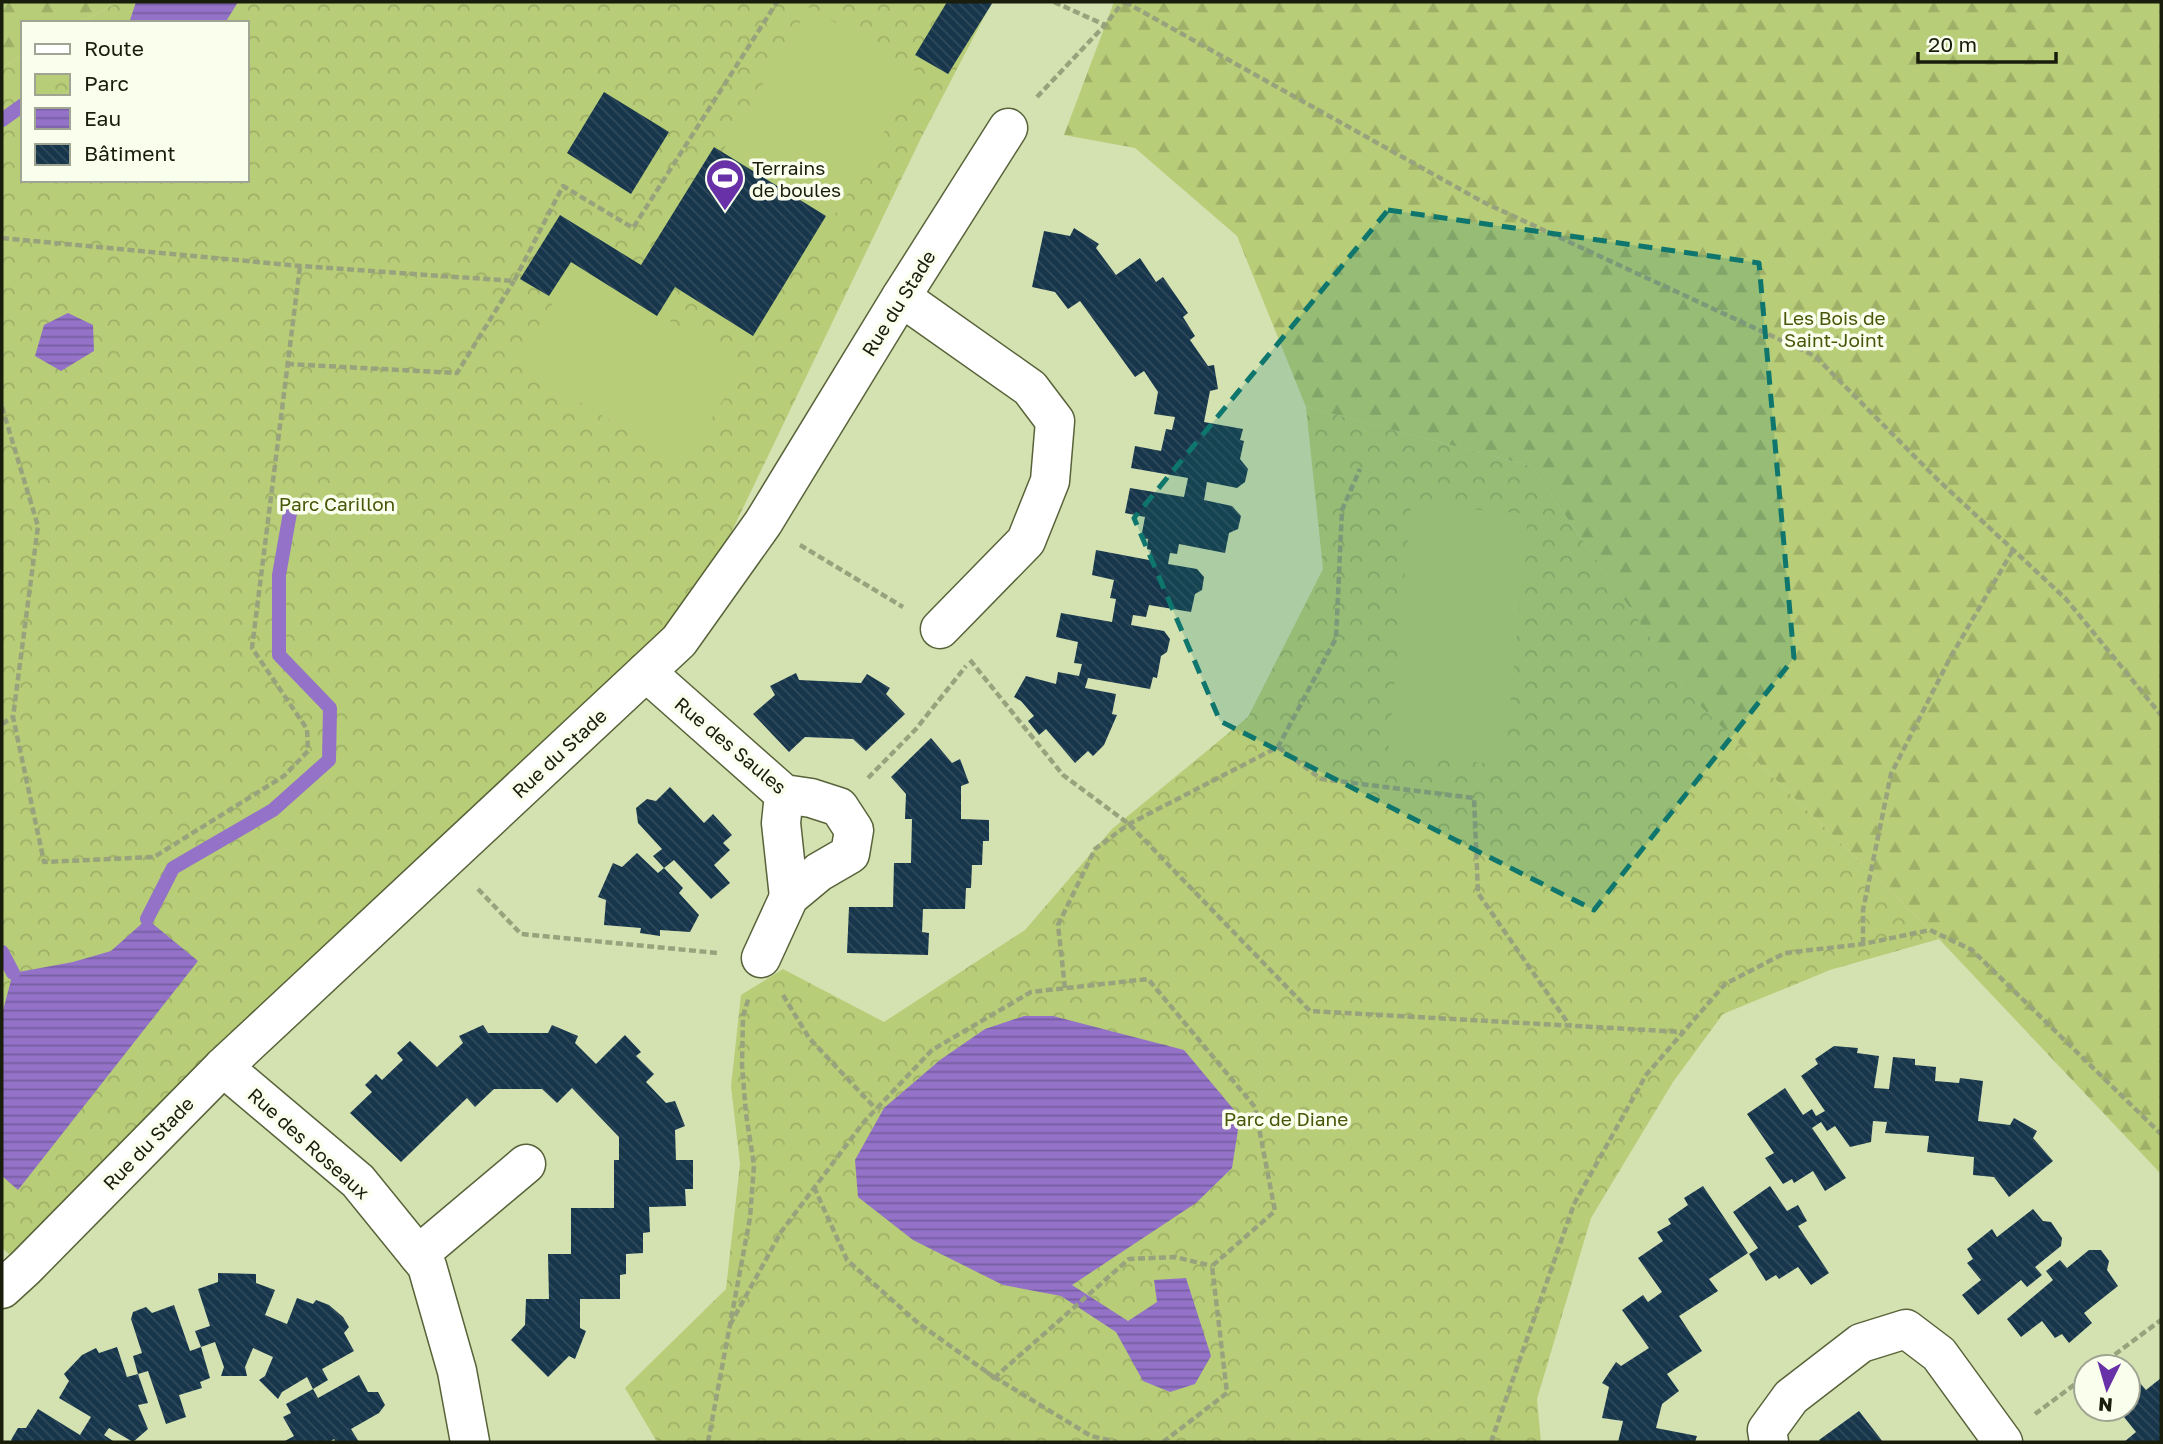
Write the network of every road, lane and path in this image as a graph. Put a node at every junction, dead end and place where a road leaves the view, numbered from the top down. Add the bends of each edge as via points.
1 (776, 2) edge
2 (1054, 2) edge
3 (1124, 2) edge
4 (1105, 25) junction
5 (1008, 128) joint
6 (2, 238) edge
7 (300, 266) junction
8 (513, 281) junction
9 (901, 297) junction
10 (287, 364) junction
11 (2, 407) edge
12 (1360, 469) dead end
13 (763, 523) junction
14 (2013, 550) junction
15 (940, 629) junction
16 (970, 660) junction
17 (646, 673) junction
18 (2161, 715) edge
19 (13, 717) junction
20 (2, 724) edge
21 (1278, 747) junction
22 (784, 794) junction
23 (839, 807) junction
24 (1129, 824) junction
25 (448, 857) junction
26 (789, 897) junction
27 (1863, 944) junction
28 (761, 958) junction
29 (1065, 988) junction
30 (1571, 1026) junction
31 (1683, 1032) junction
32 (223, 1067) junction
33 (876, 1109) junction
34 (2161, 1134) edge
35 (526, 1164) dead end
36 (814, 1187) junction
37 (418, 1255) junction
38 (1212, 1266) junction
39 (2, 1289) edge
40 (2161, 1320) edge
41 (730, 1325) junction
42 (2117, 1353) edge
43 (993, 1377) junction
44 (2072, 1387) edge
45 (2002, 1441) edge
46 (470, 1442) edge
47 (708, 1442) edge
48 (1116, 1442) edge
49 (1163, 1442) edge
50 (1491, 1442) edge
51 (1769, 1442) edge

1 - 8 path via 633,228 563,186
2 - 4 path
3 - 4 path
3 - 14 path via 1483,202 1815,356
4 - 5 path
5 - 9 street, Rue du Stade
6 - 7 path
7 - 8 path
7 - 10 path
8 - 10 path via 457,373
9 - 13 street, Rue du Stade
9 - 15 street via 1030,388 1055,421 1050,481 1026,541
10 - 19 path via 252,648 307,729 308,751 284,776 154,858 44,862
11 - 19 path via 38,526
12 - 21 path via 1342,510 1336,638
13 - 15 path
13 - 17 street, Rue du Stade via 679,641
14 - 18 path via 2066,599
14 - 27 path via 1950,658 1891,774 1863,910
15 - 16 path
16 - 23 path via 916,729
16 - 24 path via 1063,775
17 - 22 street, Rue des Saules
17 - 25 street, Rue du Stade
19 - 20 path
21 - 24 path
21 - 30 path via 1321,779 1474,797 1478,893
22 - 23 street, Rue des Saules
22 - 26 street via 781,823
23 - 26 street via 855,830 850,854
24 - 29 path via 1095,849 1058,925
24 - 30 path via 1310,1011
25 - 28 path via 521,934
25 - 32 street, Rue du Stade
26 - 28 street
27 - 31 path via 1786,953 1725,984
27 - 34 path via 1930,930 1972,950
28 - 33 path via 809,1038
28 - 41 path via 743,1016 743,1077 754,1165 750,1218
29 - 33 path via 1031,992 932,1050
29 - 38 path via 1148,979 1255,1107 1275,1211
30 - 31 path
31 - 50 path via 1646,1074 1574,1204
32 - 37 street, Rue des Roseaux via 358,1181
32 - 39 street, Rue du Stade
33 - 36 path
35 - 37 street
36 - 41 path via 781,1232
36 - 43 path via 847,1260 918,1323
37 - 46 street, Rue des Roseaux via 427,1266 457,1371
38 - 43 path via 1175,1258 1129,1259
38 - 49 path via 1227,1393
40 - 42 path
41 - 47 path
43 - 48 path via 1091,1436
44 - 45 path
45 - 51 street via 1939,1354 1906,1329 1861,1343 1790,1397 1767,1430

